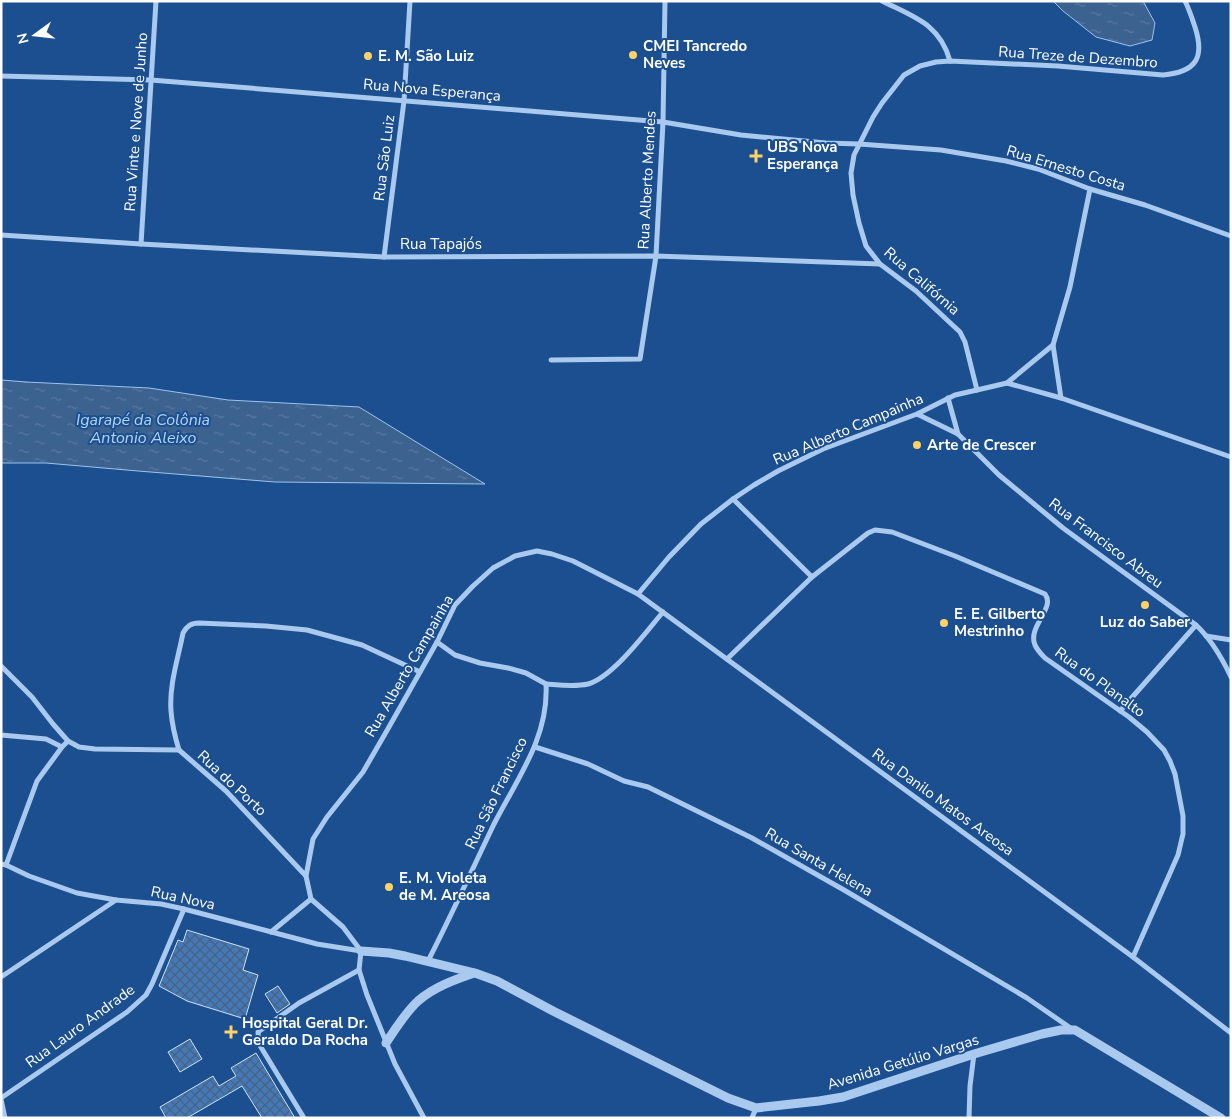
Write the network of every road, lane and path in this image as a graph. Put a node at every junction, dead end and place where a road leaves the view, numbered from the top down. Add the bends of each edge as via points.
1 (156, 1) edge
2 (410, 1) edge
3 (665, 1) edge
4 (882, 1) edge
5 (1184, 1) edge
6 (950, 61) junction
7 (1, 76) edge
8 (151, 80) junction
9 (404, 101) junction
10 (663, 122) junction
11 (859, 144) junction
12 (1090, 189) junction
13 (2, 235) edge
14 (1231, 236) edge
15 (141, 244) junction
16 (656, 256) junction
17 (384, 257) junction
18 (880, 264) junction
19 (1052, 345) junction
20 (551, 360) dead end
21 (1007, 383) junction
22 (977, 390) junction
23 (948, 398) junction
24 (1061, 398) junction
25 (917, 414) junction
26 (958, 434) junction
27 (1231, 456) edge
28 (733, 499) junction
29 (812, 577) junction
30 (638, 594) junction
31 (663, 612) junction
32 (1196, 625) junction
33 (1206, 636) junction
34 (1231, 640) edge
35 (437, 642) junction
36 (727, 659) junction
37 (1, 666) edge
38 (420, 672) junction
39 (1231, 677) edge
40 (546, 684) junction
41 (1120, 711) junction
42 (1, 735) edge
43 (68, 741) junction
44 (62, 747) junction
45 (535, 747) junction
46 (179, 750) junction
47 (4, 865) edge
48 (306, 876) junction
49 (311, 899) junction
50 (116, 900) junction
51 (184, 909) junction
52 (271, 932) junction
53 (361, 951) junction
54 (1133, 957) junction
55 (428, 962) junction
56 (359, 970) junction
57 (474, 973) junction
58 (1, 977) edge
59 (1075, 1030) junction
60 (1231, 1033) edge
61 (386, 1043) junction
62 (974, 1054) junction
63 (1, 1098) edge
64 (756, 1108) junction
65 (5, 1118) edge
66 (304, 1118) edge
67 (424, 1118) edge
68 (752, 1118) edge
69 (968, 1118) edge
70 (1221, 1118) edge

1 - 8 street, Rua Vinte e Nove de Junho
2 - 9 street, Rua São Luiz
3 - 10 street, Rua Alberto Mendes
4 - 6 street via 929,26 940,37
5 - 6 street, Rua Treze de Dezembro via 1198,38 1199,50 1197,60 1175,74
6 - 11 street, Rua Califórnia via 920,66 904,75 882,103
7 - 8 street, Rua Nova Esperança
8 - 9 street, Rua Nova Esperança
8 - 15 street, Rua Vinte e Nove de Junho
9 - 10 street, Rua Nova Esperança
9 - 17 street, Rua São Luiz
10 - 11 street, Rua Nova Esperança via 741,135
10 - 16 street, Rua Alberto Mendes
11 - 12 street, Rua Ernesto Costa via 981,156 1038,169
11 - 18 street, Rua Califórnia via 851,173 853,195 866,246
12 - 14 street, Rua Ernesto Costa
12 - 19 street via 1070,287
13 - 15 street, Rua Tapajós
15 - 17 street, Rua Tapajós
16 - 17 street, Rua Tapajós
16 - 18 street, Rua Tapajós
16 - 20 street, Rua Alberto Mendes via 640,359
18 - 22 street, Rua Califórnia via 916,291 960,332
19 - 21 street
19 - 24 street
21 - 22 street, Rua Alberto Campainha
21 - 24 street, Rua Alberto Campainha
22 - 23 street, Rua Alberto Campainha
23 - 25 street, Rua Alberto Campainha
23 - 26 street, Rua Francisco Abreu
24 - 27 street, Rua Alberto Campainha
25 - 26 street, Rua Francisco Abreu
25 - 28 street, Rua Alberto Campainha via 823,449 778,471
26 - 32 street, Rua Francisco Abreu via 999,475 1064,528
28 - 29 street
28 - 30 street, Rua Alberto Campainha via 701,524
29 - 36 street
29 - 41 street, Rua do Planalto via 875,530 892,532 1045,594 1048,602 1033,634 1036,646 1045,658
30 - 31 street, Rua Danilo Matos Areosa
30 - 35 street, Rua Alberto Campainha via 573,561 552,554 537,551 515,556 493,568 455,605
31 - 36 street, Rua Danilo Matos Areosa
31 - 40 street via 606,675 579,685
32 - 33 street, Rua Francisco Abreu
32 - 41 street
33 - 34 street
33 - 39 street, Rua Francisco Abreu
35 - 38 street, Rua Alberto Campainha
35 - 40 street via 455,655 526,673
36 - 54 street, Rua Danilo Matos Areosa
37 - 43 street
38 - 46 street via 362,644 307,630 190,624 183,633 172,686 171,711
38 - 48 street, Rua Alberto Campainha via 363,772 313,840
40 - 45 street, Rua São Francisco via 546,708
41 - 54 street, Rua do Planalto via 1164,750 1178,784 1183,816 1178,855
42 - 44 street via 46,739
43 - 44 street
43 - 46 street, Rua do Porto via 79,747 95,749
44 - 47 street via 36,781
45 - 55 street, Rua São Francisco
45 - 59 street, Rua Santa Helena via 648,787 752,838 1019,993
46 - 48 street, Rua do Porto via 226,791
47 - 50 street, Rua Nova via 77,892
48 - 49 street
49 - 52 street
49 - 53 street via 343,926
50 - 51 street, Rua Nova
50 - 58 street
51 - 52 street, Rua Nova
51 - 63 street, Rua Lauro Andrade via 146,995 127,1012
52 - 53 street, Rua Nova
53 - 55 street, Avenida Getúlio Vargas via 389,953
53 - 56 street
54 - 60 street, Rua Danilo Matos Areosa
55 - 57 street, Avenida Getúlio Vargas
56 - 61 street
56 - 66 street via 299,1003 258,1032 259,1044
57 - 61 street via 450,981 418,1001
57 - 64 street, Avenida Getúlio Vargas via 497,981 728,1098
59 - 62 street, Avenida Getúlio Vargas via 1042,1034
59 - 70 street
61 - 67 street
62 - 64 street, Avenida Getúlio Vargas via 843,1098
62 - 69 street
63 - 65 street
64 - 68 street

